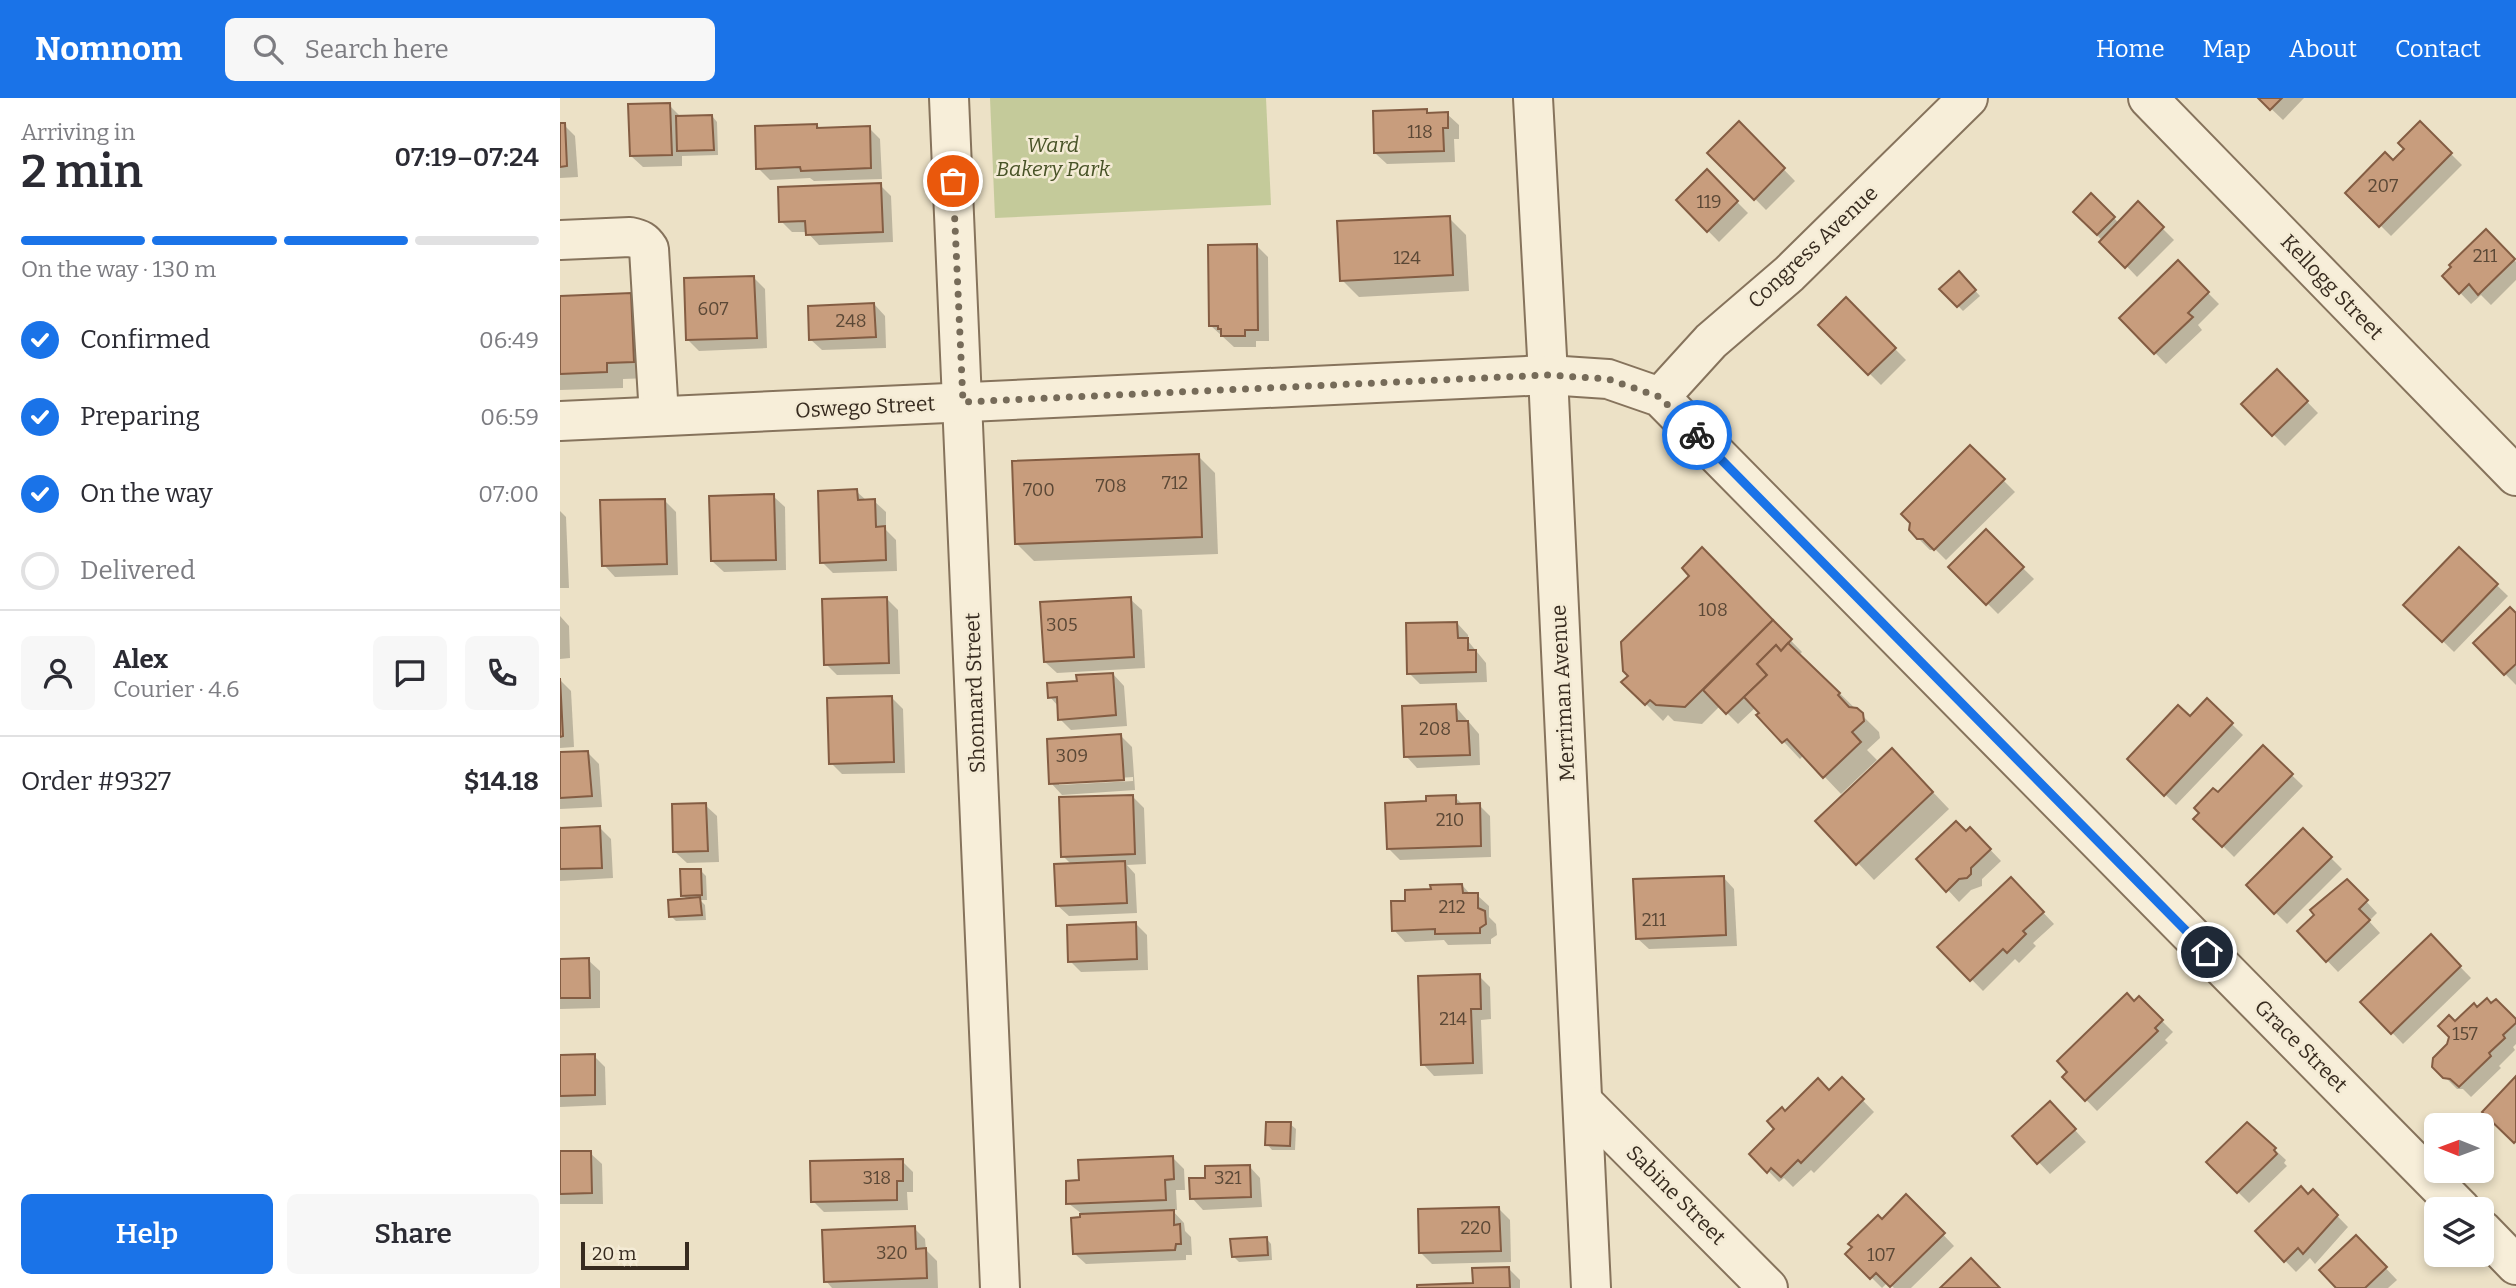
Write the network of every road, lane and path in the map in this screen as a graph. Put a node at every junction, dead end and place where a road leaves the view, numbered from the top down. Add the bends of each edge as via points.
1 (949, 98) edge
2 (1533, 98) edge
3 (1968, 98) edge
4 (2148, 98) edge
5 (560, 240) edge
6 (1548, 375) junction
7 (1660, 397) junction
8 (963, 402) junction
9 (659, 416) junction
10 (560, 421) edge
11 (2516, 477) edge
12 (1584, 1103) junction
13 (2449, 1197) edge
14 (2494, 1242) edge
15 (2516, 1265) edge
16 (1000, 1288) edge
17 (1591, 1288) edge
18 (1768, 1288) edge

1 - 8 street, Shonnard Street
2 - 6 street, Merriman Avenue
3 - 7 street, Congress Avenue via 1789,274 1711,341
4 - 11 street, Kellogg Street
5 - 9 street via 630,237 640,239 649,249
6 - 7 street, Grace Street via 1608,379
6 - 8 street, Oswego Street
6 - 12 street, Merriman Avenue
7 - 13 street, Grace Street
8 - 9 street, Oswego Street
8 - 16 street, Shonnard Street
9 - 10 street, Oswego Street
12 - 17 street, Merriman Avenue
12 - 18 street, Sabine Street
14 - 15 street

